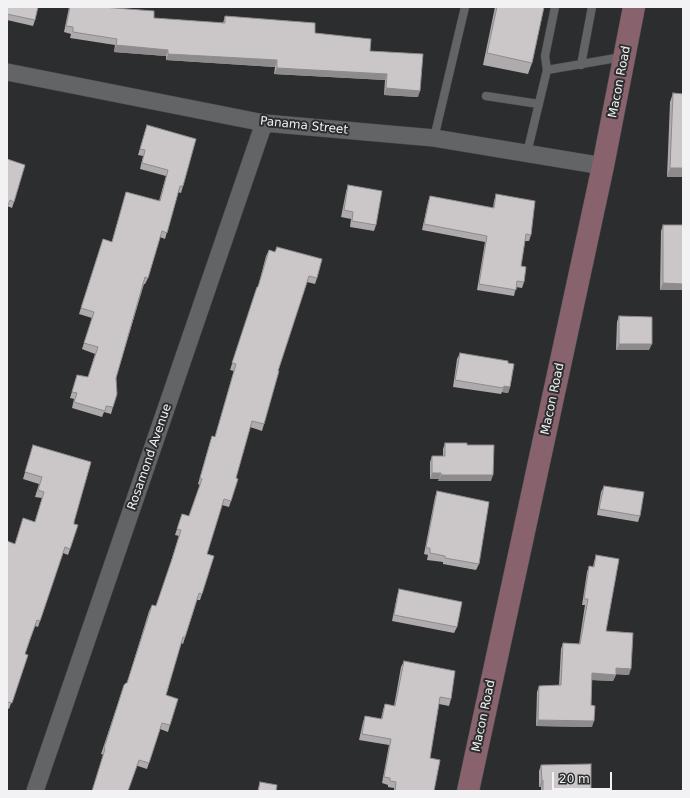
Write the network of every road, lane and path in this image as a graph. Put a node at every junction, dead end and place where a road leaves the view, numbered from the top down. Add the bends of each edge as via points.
1 (465, 7) edge
2 (556, 7) edge
3 (592, 7) edge
4 (634, 7) edge
5 (625, 57) junction
6 (581, 64) junction
7 (547, 70) junction
8 (7, 72) edge
9 (486, 96) dead end
10 (539, 104) junction
11 (264, 123) junction
12 (434, 138) junction
13 (527, 153) junction
14 (603, 166) junction
15 (35, 791) edge
16 (468, 791) edge

1 - 12 lane
2 - 7 lane via 545,56
3 - 6 lane
4 - 5 main road, Macon Road
5 - 6 lane
5 - 14 main road, Macon Road
6 - 7 lane
7 - 10 lane
8 - 11 street, Panama Street
9 - 10 lane
10 - 13 lane
11 - 12 street, Panama Street
11 - 15 street, Rosamond Avenue
12 - 13 street, Panama Street
13 - 14 street, Panama Street
14 - 16 main road, Macon Road

